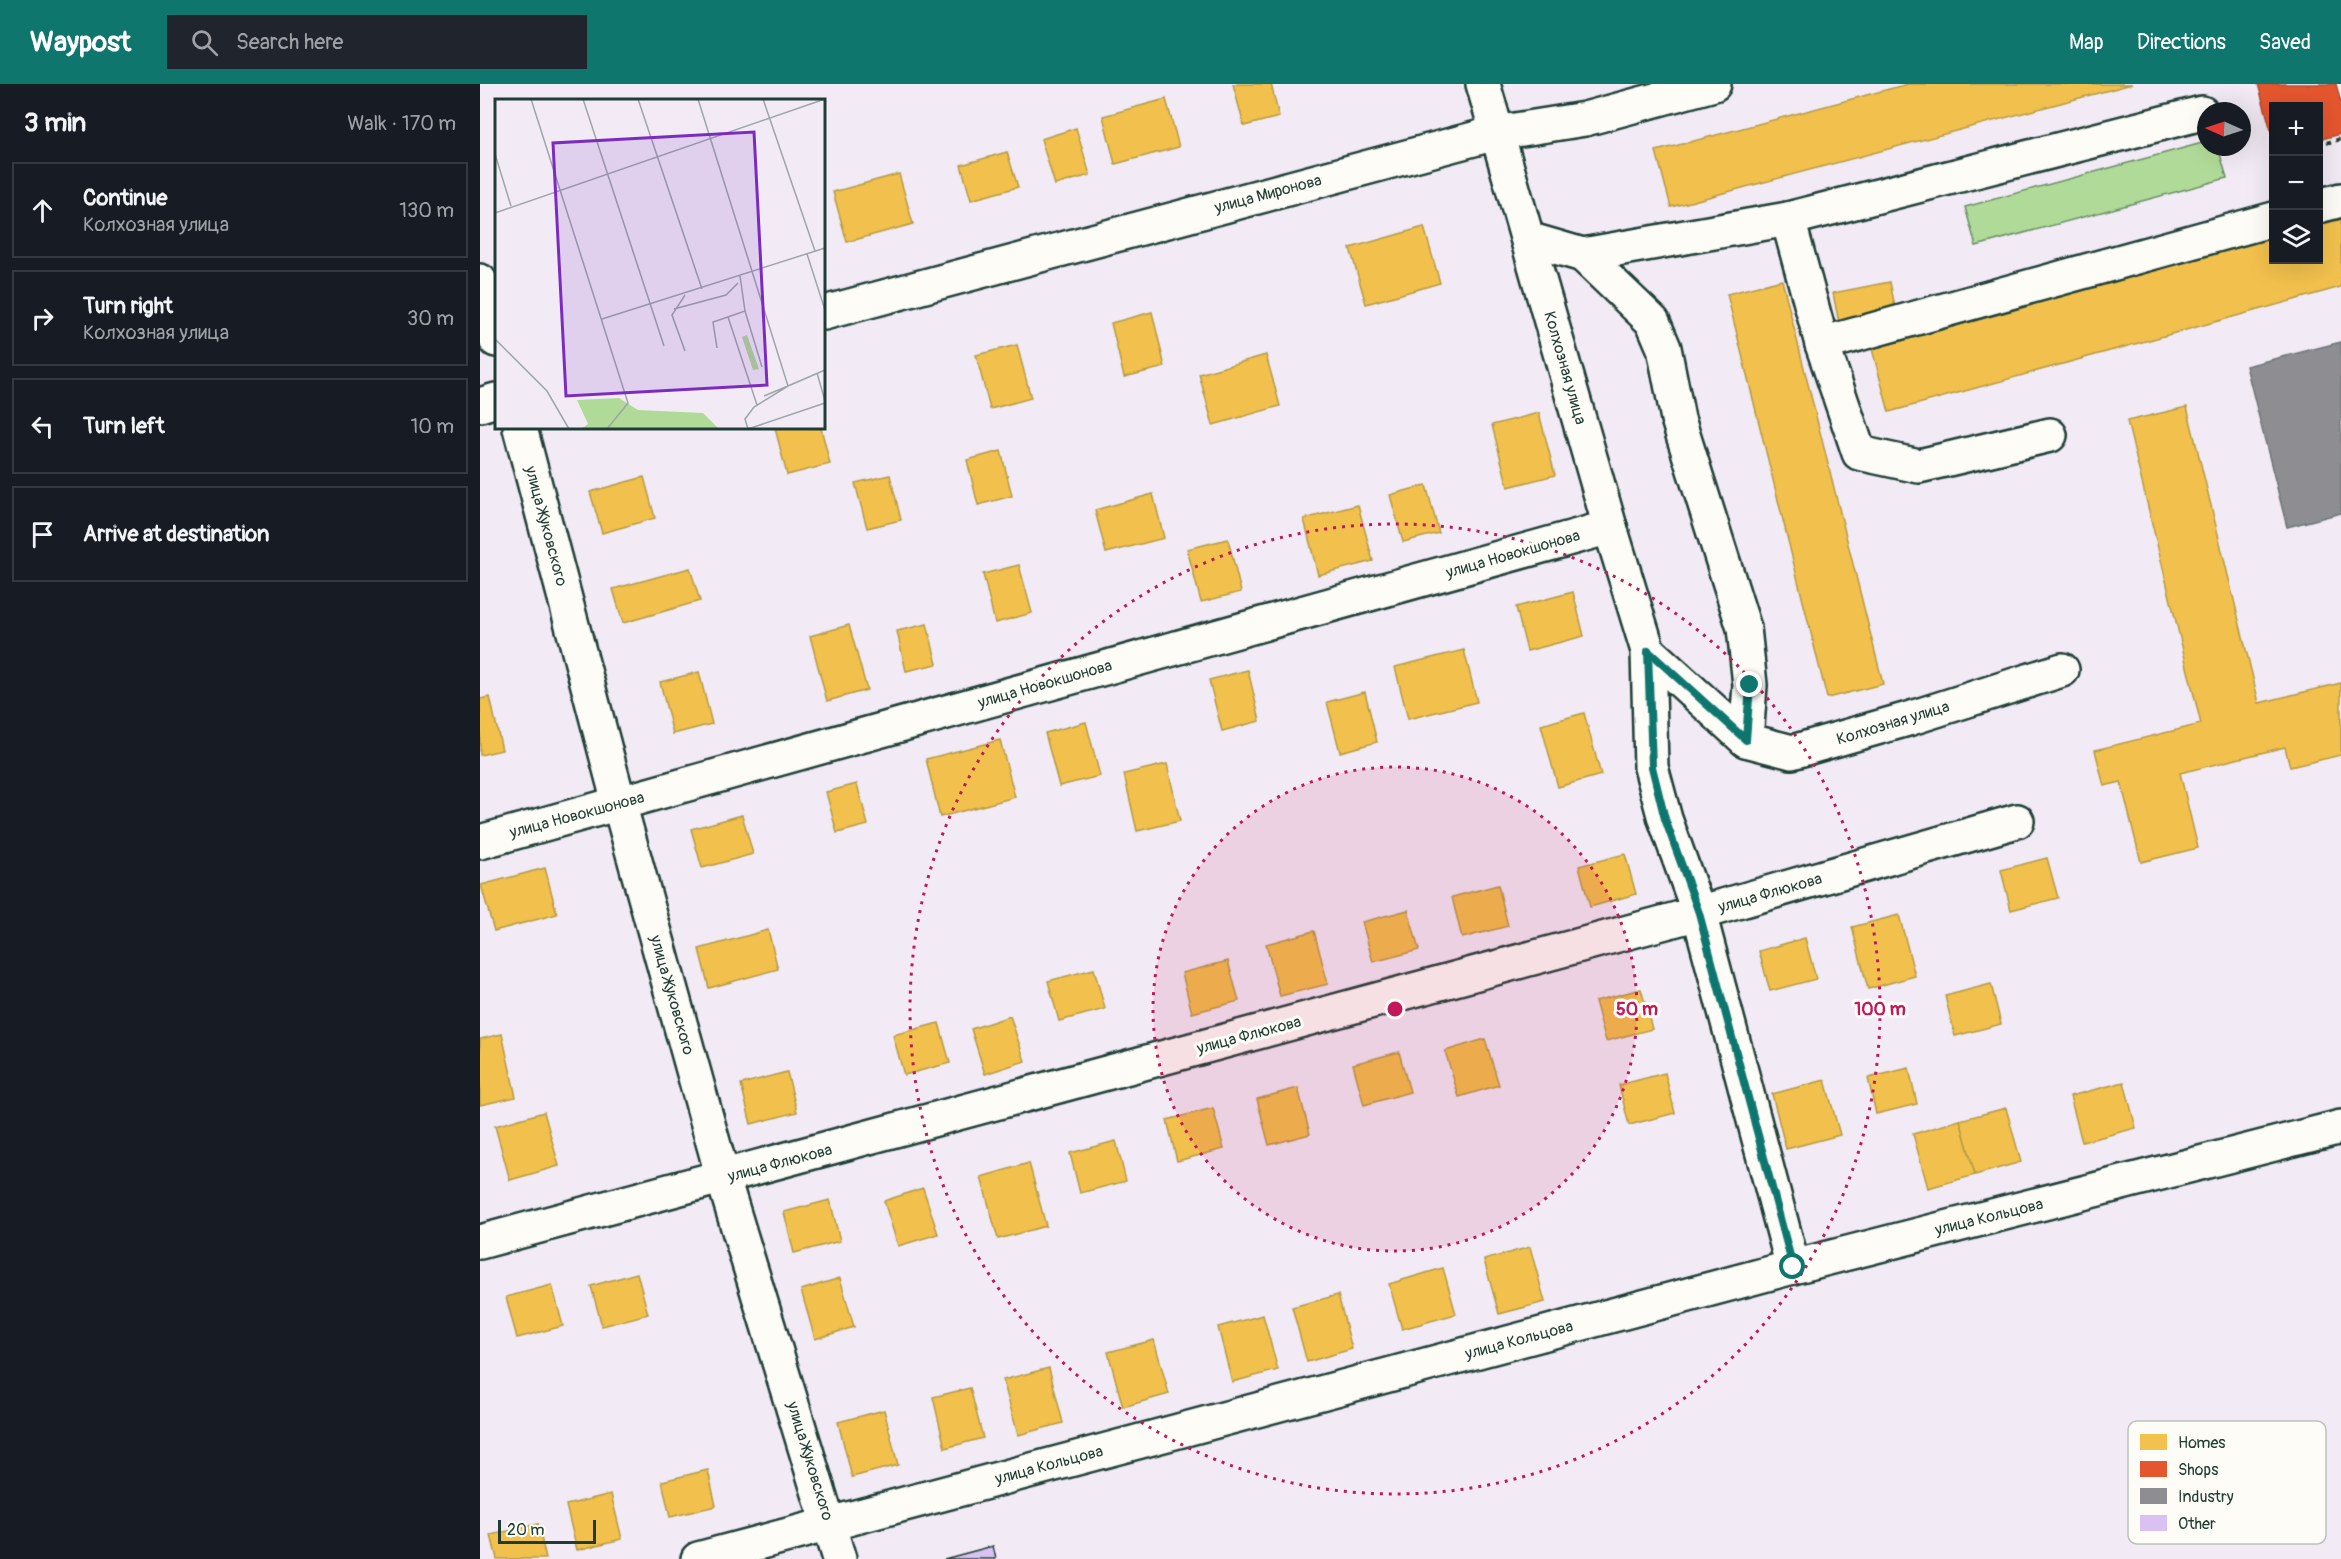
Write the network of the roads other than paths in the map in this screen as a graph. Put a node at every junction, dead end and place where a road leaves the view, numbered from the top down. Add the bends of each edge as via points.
1 (1483, 84) edge
2 (1714, 84) edge
3 (2197, 114) edge
4 (1496, 133) junction
5 (2341, 200) edge
6 (2323, 205) edge
7 (1788, 219) junction
8 (2269, 220) edge
9 (1528, 239) junction
10 (1583, 255) junction
11 (480, 281) edge
12 (825, 313) edge
13 (495, 336) edge
14 (1822, 344) junction
15 (495, 400) edge
16 (480, 405) edge
17 (520, 429) edge
18 (2050, 435) dead end
19 (1610, 527) junction
20 (1648, 651) junction
21 (2061, 670) dead end
22 (1746, 740) junction
23 (619, 803) junction
24 (2017, 821) dead end
25 (480, 842) edge
26 (1699, 913) junction
27 (2341, 1127) edge
28 (723, 1178) junction
29 (480, 1242) edge
30 (1793, 1267) junction
31 (829, 1524) junction
32 (698, 1559) edge
33 (839, 1559) edge

1 - 4 street, Колхозная улица
2 - 4 street, улица Миронова via 1585,118
3 - 7 street
4 - 9 street, Колхозная улица
4 - 12 street, улица Миронова
5 - 6 street
7 - 10 street
7 - 14 street
8 - 14 street
9 - 10 street
9 - 19 street, Колхозная улица
10 - 22 street via 1653,322 1664,348 1678,418 1744,628 1750,685
11 - 13 street
14 - 18 street via 1859,453 1919,466
15 - 16 street
17 - 23 street, улица Жуковского
19 - 20 street, Колхозная улица
19 - 23 street, улица Новокшонова
20 - 22 street, Колхозная улица
20 - 26 street, Колхозная улица via 1652,767 1665,819
21 - 22 street, Колхозная улица via 1792,752
23 - 25 street, улица Новокшонова
23 - 28 street, улица Жуковского
24 - 26 street, улица Флюкова
26 - 28 street, улица Флюкова
26 - 30 street, Колхозная улица
27 - 30 street, улица Кольцова
28 - 29 street, улица Флюкова
28 - 31 street, улица Жуковского
30 - 31 street, улица Кольцова
31 - 32 street, улица Кольцова
31 - 33 street, улица Жуковского

